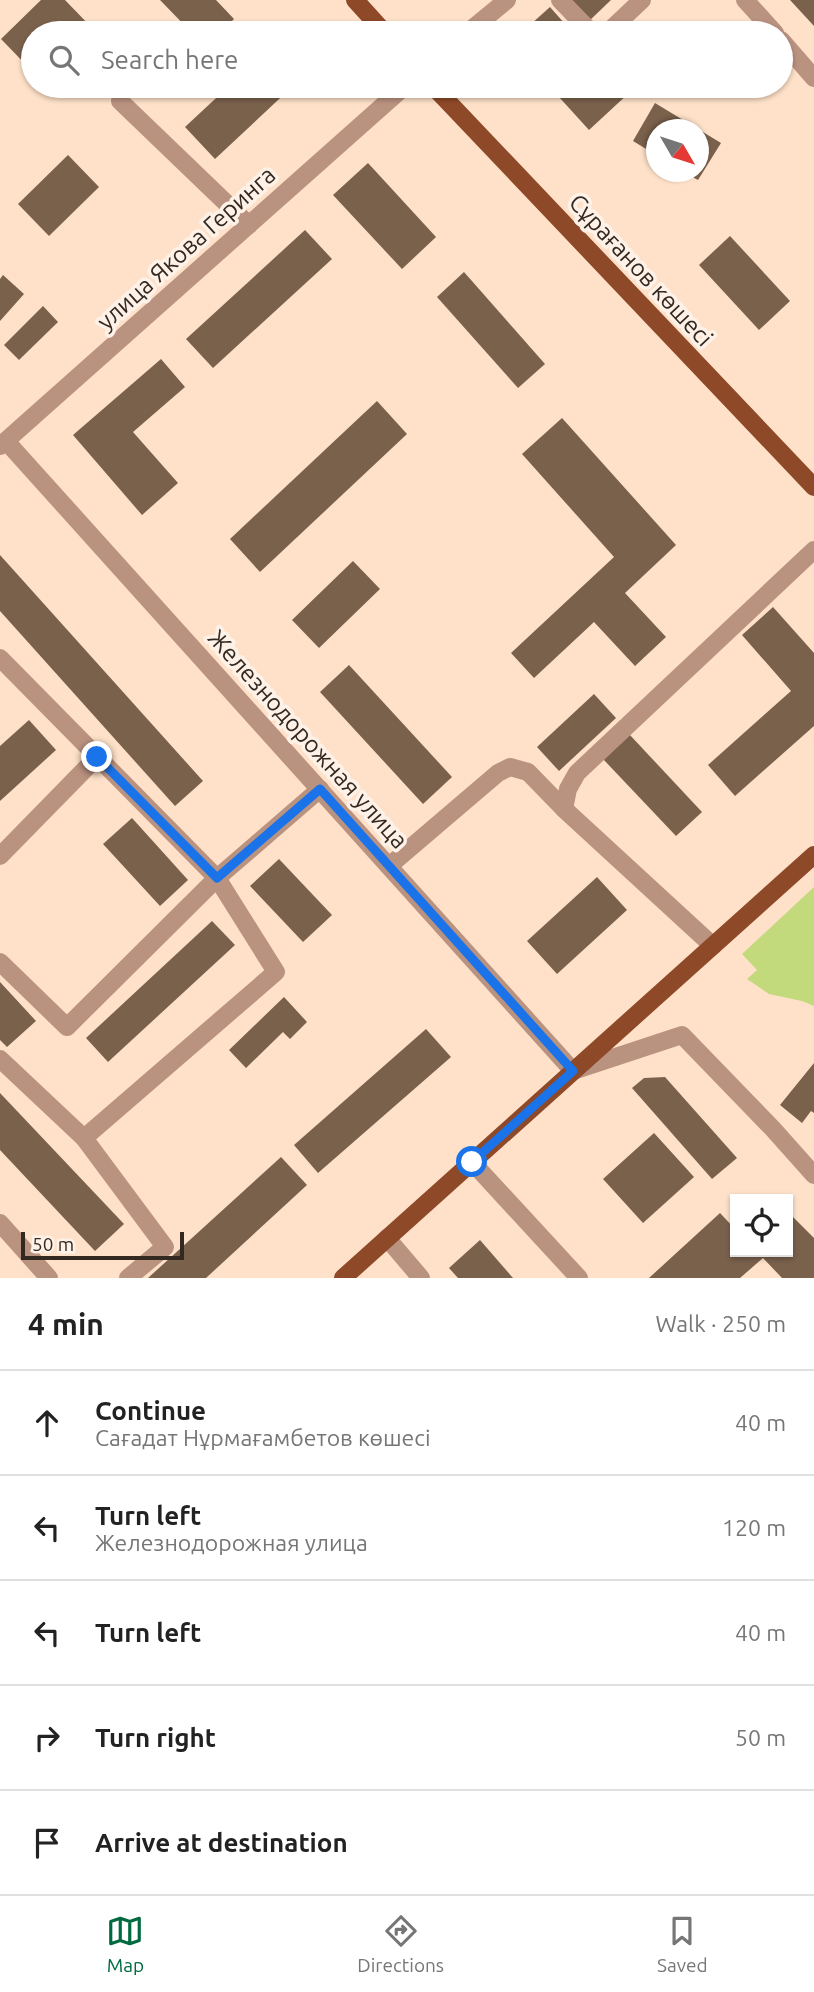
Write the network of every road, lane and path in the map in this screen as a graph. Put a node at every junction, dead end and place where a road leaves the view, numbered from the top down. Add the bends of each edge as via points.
1 (355, 0) edge
2 (507, 0) edge
3 (560, 0) edge
4 (642, 0) edge
5 (745, 0) edge
6 (374, 21) edge
7 (482, 21) edge
8 (580, 21) edge
9 (620, 21) edge
10 (764, 21) edge
11 (793, 54) edge
12 (814, 78) edge
13 (392, 98) edge
14 (444, 98) edge
15 (120, 101) dead end
16 (249, 225) junction
17 (3, 443) edge
18 (814, 487) edge
19 (814, 550) edge
20 (0, 658) edge
21 (97, 757) junction
22 (320, 789) junction
23 (565, 809) junction
24 (814, 855) edge
25 (0, 856) edge
26 (389, 866) junction
27 (217, 878) junction
28 (713, 946) junction
29 (0, 962) edge
30 (0, 1059) edge
31 (573, 1071) junction
32 (84, 1138) junction
33 (472, 1162) junction
34 (814, 1175) edge
35 (0, 1223) edge
36 (387, 1238) junction
37 (49, 1278) edge
38 (128, 1278) edge
39 (343, 1278) edge
40 (421, 1278) edge
41 (579, 1278) edge

1 - 6 main road
2 - 7 street
3 - 8 street
4 - 9 street
5 - 10 street
11 - 12 street
13 - 16 street, улица Якова Геринга
14 - 18 main road, Сұрағанов көшесі
15 - 16 street
16 - 17 street, улица Якова Геринга
17 - 22 street, Железнодорожная улица
19 - 23 street via 577,773
20 - 21 street
21 - 25 street
21 - 27 street
22 - 26 street, Железнодорожная улица
22 - 27 street
23 - 26 street via 528,772 510,767
23 - 28 street
24 - 28 main road
26 - 31 street, Железнодорожная улица
27 - 29 street via 67,1027
27 - 32 street via 276,972
28 - 31 main road
30 - 32 street
31 - 33 main road
31 - 34 street via 682,1035
32 - 38 street via 165,1247
33 - 36 main road
33 - 41 street
35 - 37 street
36 - 39 main road
36 - 40 street

